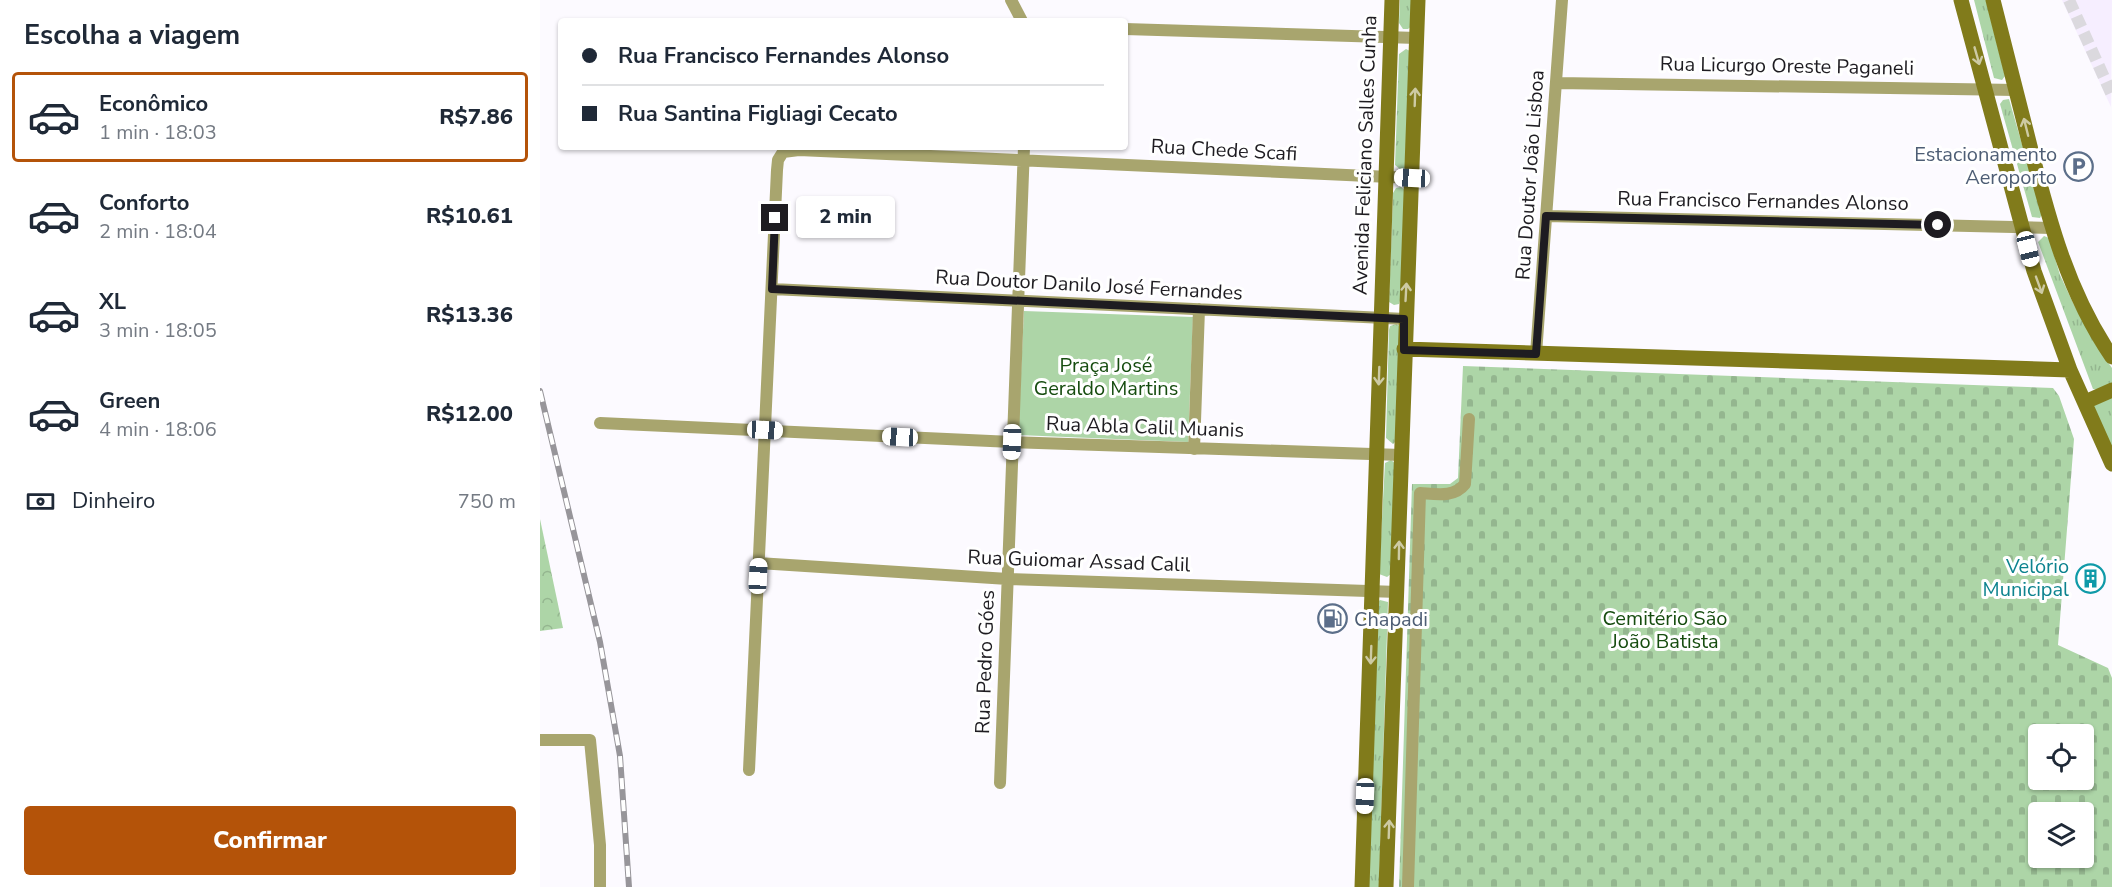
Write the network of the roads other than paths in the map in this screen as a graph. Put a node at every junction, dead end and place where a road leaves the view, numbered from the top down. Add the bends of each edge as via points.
1 (1011, 0) edge
2 (1392, 0) edge
3 (1418, 0) edge
4 (1562, 0) edge
5 (1961, 0) edge
6 (1993, 0) edge
7 (1020, 18) edge
8 (1128, 28) edge
9 (1390, 37) junction
10 (1417, 38) junction
11 (1557, 83) junction
12 (1986, 89) junction
13 (2016, 90) junction
14 (1024, 153) edge
15 (1385, 177) junction
16 (1412, 178) junction
17 (1546, 216) junction
18 (2023, 227) junction
19 (2051, 228) junction
20 (772, 289) junction
21 (1018, 301) junction
22 (1199, 309) junction
23 (1381, 318) junction
24 (1404, 319) junction
25 (1404, 350) junction
26 (1536, 354) junction
27 (2112, 357) edge
28 (2070, 370) junction
29 (2112, 390) edge
30 (2085, 402) junction
31 (1469, 419) dead end
32 (600, 423) dead end
33 (765, 430) junction
34 (1012, 442) junction
35 (1194, 448) junction
36 (1377, 455) junction
37 (1401, 455) junction
38 (2112, 464) edge
39 (759, 563) junction
40 (1008, 579) junction
41 (1373, 592) junction
42 (1398, 592) junction
43 (540, 740) edge
44 (749, 770) dead end
45 (1000, 783) dead end
46 (600, 887) edge
47 (1362, 887) edge
48 (1386, 887) edge
49 (1408, 887) edge

1 - 7 street
2 - 9 main road, Avenida Feliciano Salles Cunha
3 - 10 main road
4 - 11 street, Rua Doutor João Lisboa
5 -> 12 main road
6 - 13 main road
8 - 9 street
9 - 10 street
9 - 15 main road, Avenida Feliciano Salles Cunha
16 -> 10 main road
11 - 12 street, Rua Licurgo Oreste Paganeli
11 - 17 street, Rua Doutor João Lisboa
12 - 13 street, Rua Licurgo Oreste Paganeli
12 - 18 main road
19 -> 13 main road
14 - 15 street, Rua Chede Scafi
14 - 20 street, Rua Chede Scafi via 783,152 777,170
14 - 21 street, Rua Pedro Góes
15 - 16 street, Rua Chede Scafi
15 - 23 main road, Avenida Feliciano Salles Cunha
24 -> 16 main road
17 - 18 street, Rua Francisco Fernandes Alonso
17 - 26 street, Rua Doutor João Lisboa
18 - 19 street, Rua Francisco Fernandes Alonso
18 -> 28 main road via 2034,271
19 - 27 main road via 2069,278
20 - 21 street, Rua Doutor Danilo José Fernandes
20 - 33 street
21 - 22 street, Rua Doutor Danilo José Fernandes
21 - 34 street, Rua Pedro Góes
22 - 23 street, Rua Doutor Danilo José Fernandes
22 - 35 street
23 - 24 street, Rua Doutor Danilo José Fernandes
23 -> 36 main road, Avenida Feliciano Salles Cunha
24 - 25 main road
25 - 26 main road
25 - 37 main road
26 - 28 main road
28 - 30 main road
29 - 30 main road
30 - 38 main road
31 - 49 street via 1465,484 1449,494 1420,493
32 - 33 street, Rua Abla Calil Muanis
33 - 34 street, Rua Abla Calil Muanis
33 - 39 street
34 - 35 street, Rua Abla Calil Muanis
34 - 40 street, Rua Pedro Góes
35 - 36 street, Rua Abla Calil Muanis
36 - 37 street, Rua Abla Calil Muanis
36 - 41 main road, Avenida Feliciano Salles Cunha
42 -> 37 main road
39 - 40 street, Rua Guiomar Assad Calil
39 - 44 street
40 - 41 street, Rua Guiomar Assad Calil
40 - 45 street, Rua Pedro Góes
41 - 42 street, Rua Guiomar Assad Calil
41 -> 47 main road, Avenida Feliciano Salles Cunha
48 -> 42 main road
43 - 46 street via 591,740

